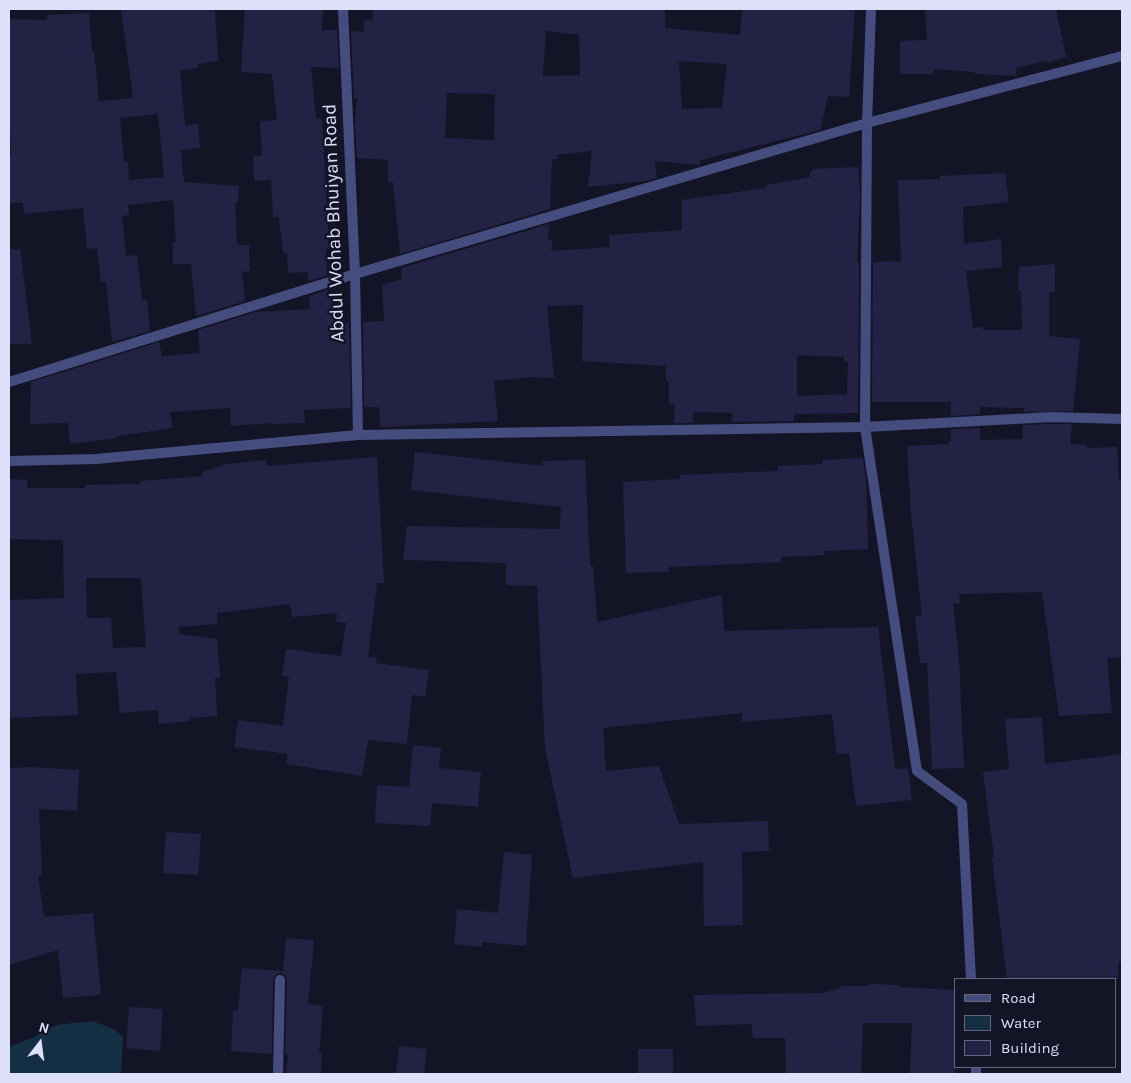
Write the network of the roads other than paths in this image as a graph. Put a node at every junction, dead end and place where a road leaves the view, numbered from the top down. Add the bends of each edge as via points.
1 (343, 9) edge
2 (871, 9) edge
3 (1122, 56) edge
4 (867, 123) junction
5 (355, 274) junction
6 (9, 382) edge
7 (1122, 418) edge
8 (865, 427) junction
9 (358, 436) junction
10 (9, 461) edge
11 (971, 978) edge
12 (280, 980) dead end
13 (278, 1074) edge

1 - 5 street, Abdul Wohab Bhuiyan Road
2 - 4 street
3 - 4 street
4 - 5 street
4 - 8 street
5 - 6 street
5 - 9 street, Abdul Wohab Bhuiyan Road
7 - 8 street via 1052,417
8 - 9 street
8 - 11 street via 917,771 962,804
9 - 10 street via 96,460
12 - 13 street

